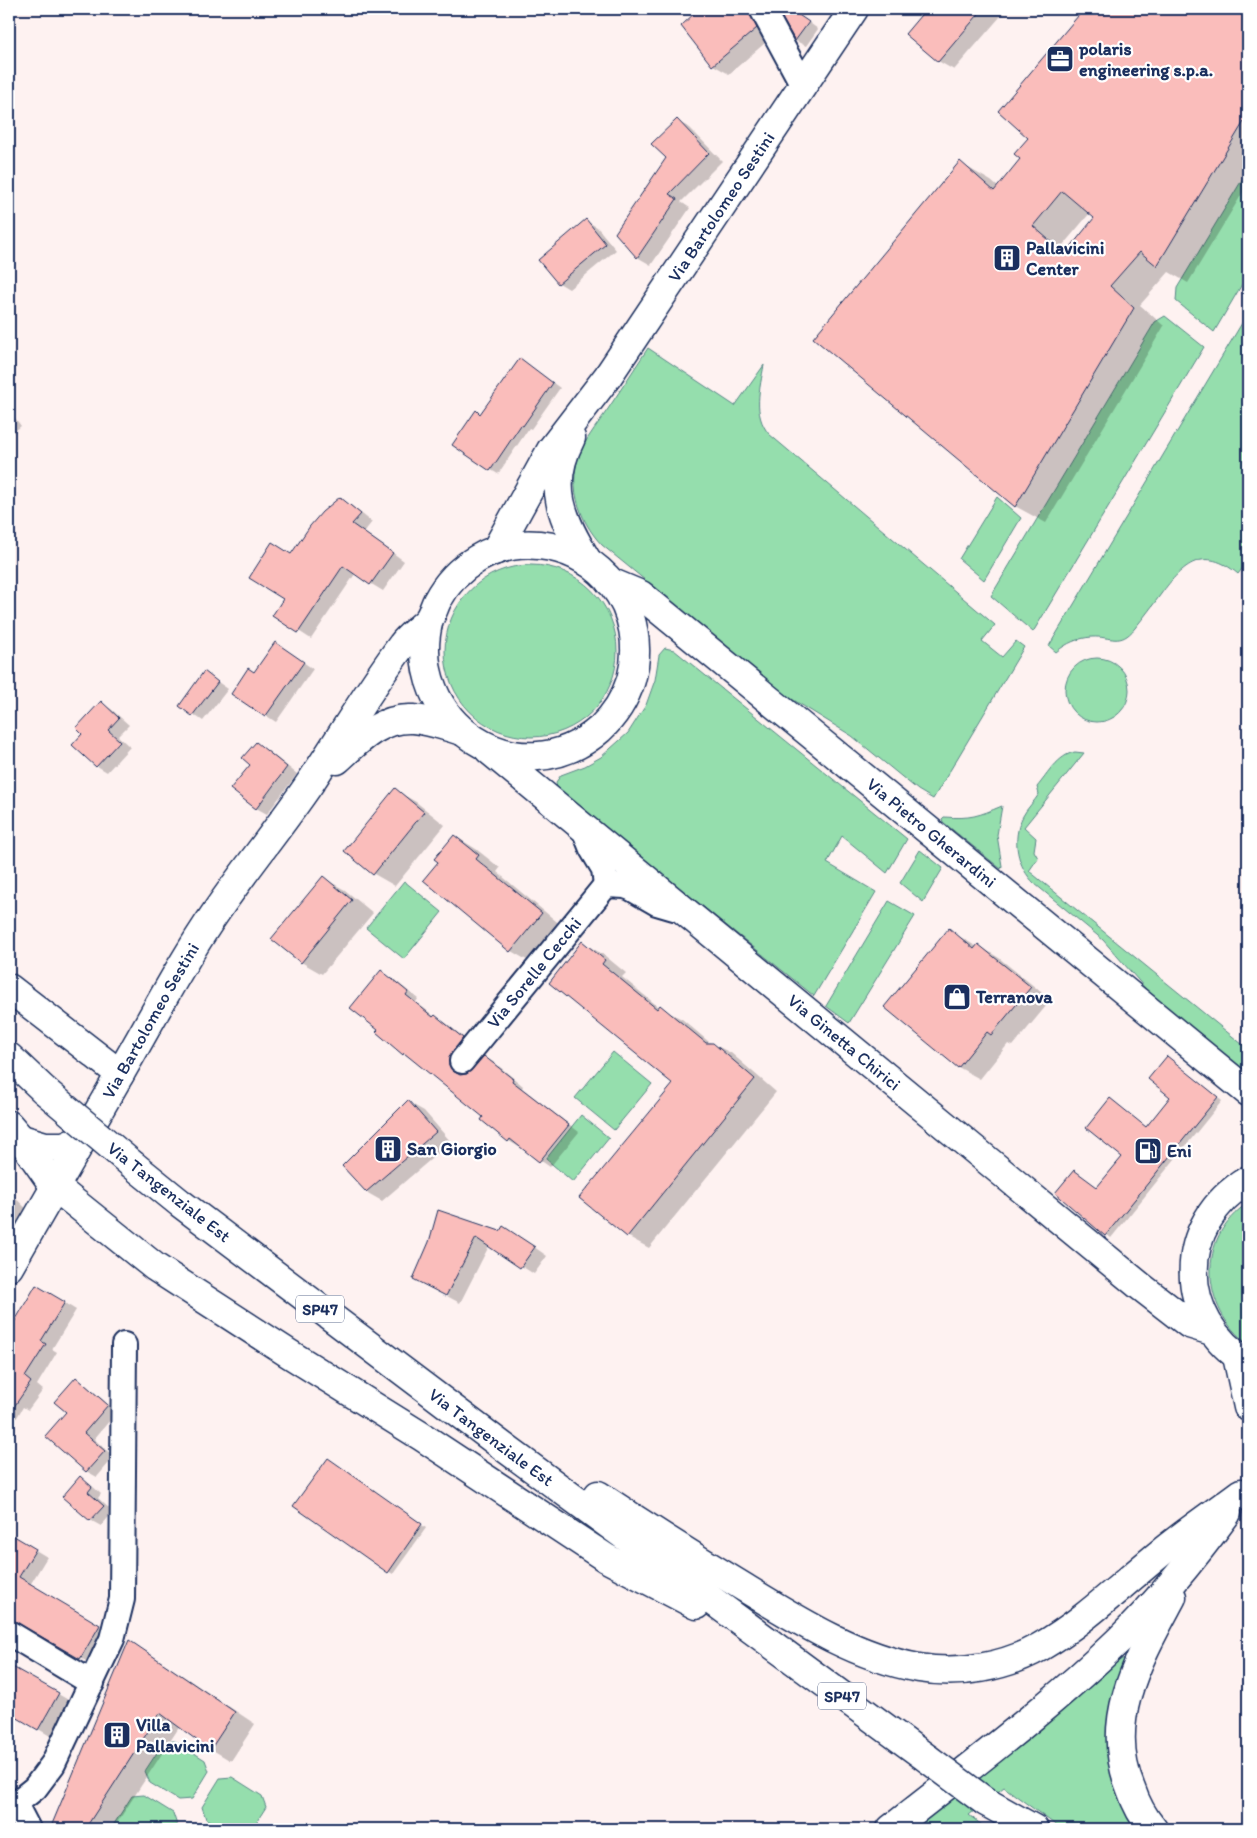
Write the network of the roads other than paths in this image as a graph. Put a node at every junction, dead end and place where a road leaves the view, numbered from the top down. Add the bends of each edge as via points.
1 (762, 9) edge
2 (854, 9) edge
3 (803, 84) junction
4 (588, 403) junction
5 (496, 550) junction
6 (588, 562) junction
7 (610, 582) junction
8 (430, 619) junction
9 (472, 738) junction
10 (308, 786) junction
11 (584, 829) junction
12 (606, 885) junction
13 (681, 909) junction
14 (9, 988) edge
15 (9, 1057) edge
16 (462, 1062) dead end
17 (120, 1074) junction
18 (1248, 1092) edge
19 (15, 1132) edge
20 (83, 1138) junction
21 (1248, 1180) edge
22 (54, 1186) junction
23 (9, 1267) edge
24 (1212, 1331) junction
25 (124, 1345) dead end
26 (1243, 1360) edge
27 (1248, 1407) edge
28 (509, 1451) junction
29 (1245, 1486) edge
30 (1188, 1565) junction
31 (9, 1633) edge
32 (756, 1634) junction
33 (92, 1682) junction
34 (986, 1802) junction
35 (12, 1803) edge
36 (28, 1829) edge
37 (891, 1829) edge
38 (1004, 1829) edge
39 (1018, 1829) edge
40 (1034, 1829) edge
41 (1153, 1829) edge

1 - 3 street
2 - 3 main road, Via Bartolomeo Sestini
3 - 4 main road, Via Bartolomeo Sestini
4 - 5 main road via 551,450
4 - 6 main road via 564,452 558,486 565,520
5 - 6 main road via 520,545 544,546 567,551
5 - 8 main road via 478,558 455,576 442,592
6 - 7 main road
7 - 9 main road via 629,613 636,648 630,684 605,724 570,748 529,756 499,751
7 - 18 main road, Via Pietro Gherardini via 641,595
8 - 9 main road, Via Ginetta Chirici via 425,654 429,680 442,708
8 - 10 main road via 403,644
9 - 10 main road via 413,719 390,722 368,732
9 - 11 main road, Via Ginetta Chirici
10 - 17 main road, Via Bartolomeo Sestini via 216,911
11 - 12 street via 604,869
11 - 13 main road, Via Ginetta Chirici
12 - 13 street via 632,888 657,903
12 - 16 street, Via Sorelle Cecchi
13 - 24 main road, Via Ginetta Chirici via 1140,1286 1189,1324
14 - 17 main road
15 - 28 main road, Via Tangenziale Est / SP47, bridge via 133,1165
17 - 20 main road, Via Bartolomeo Sestini
19 - 20 main road via 45,1146 64,1146
19 - 22 main road
20 - 22 main road, Via Bartolomeo Sestini
21 - 24 main road via 1237,1186 1212,1212 1197,1245 1194,1262 1197,1298
22 - 23 main road, Via Bartolomeo Sestini
22 - 32 main road via 155,1267 606,1558
24 - 26 main road
25 - 33 street via 122,1599 112,1639
26 - 27 main road
28 - 29 main road via 579,1483 705,1564 819,1631 887,1660 940,1670 1005,1662 1040,1647 1077,1622
28 - 32 main road, Via Tangenziale Est / SP47
29 - 30 main road
30 - 37 main road via 1120,1640 1074,1682
30 - 41 main road via 1135,1671 1121,1718 1121,1757 1128,1782 1137,1806
31 - 33 street
32 - 34 main road, Via Tangenziale Est / SP47, bridge
33 - 35 street via 52,1764 35,1788
34 - 38 main road
34 - 39 main road, Via Tangenziale Est / SP47
34 - 40 main road, Via Tangenziale Est / SP47
35 - 36 street

